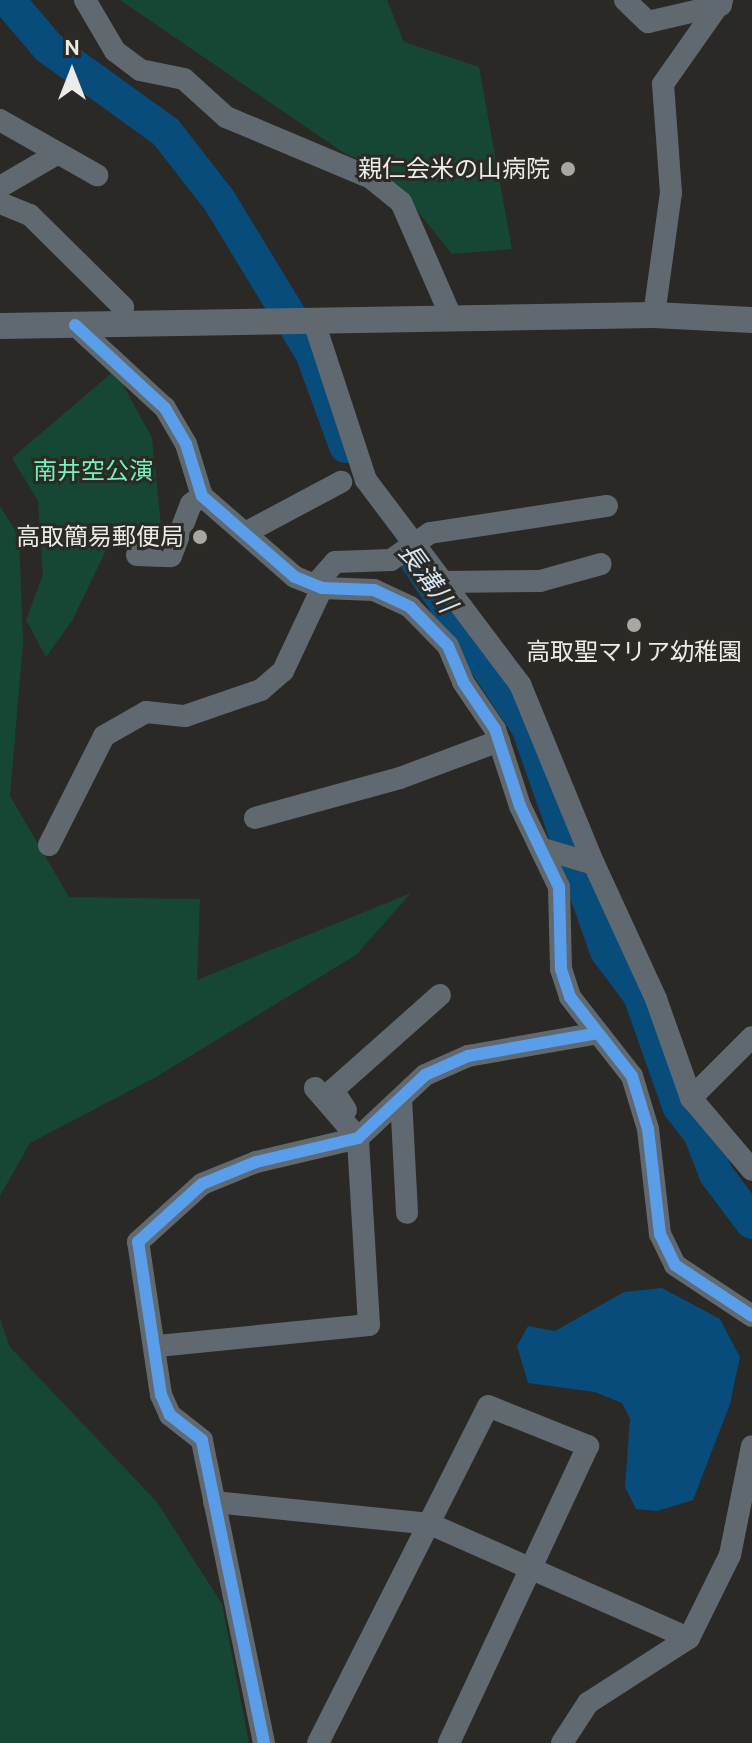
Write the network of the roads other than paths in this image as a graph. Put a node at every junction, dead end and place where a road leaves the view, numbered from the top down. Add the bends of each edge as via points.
1 (85, 0) edge
2 (625, 0) edge
3 (722, 2) edge
4 (0, 120) edge
5 (55, 155) junction
6 (97, 175) dead end
7 (0, 187) edge
8 (0, 203) edge
9 (123, 307) dead end
10 (654, 315) junction
11 (452, 319) junction
12 (752, 320) edge
13 (314, 322) junction
14 (75, 325) junction
15 (0, 326) edge
16 (341, 482) dead end
17 (202, 496) junction
18 (607, 506) dead end
19 (245, 533) junction
20 (417, 542) junction
21 (137, 555) dead end
22 (601, 564) dead end
23 (444, 582) junction
24 (318, 587) junction
25 (499, 741) junction
26 (255, 818) dead end
27 (49, 845) dead end
28 (543, 849) junction
29 (594, 864) junction
30 (440, 995) dead end
31 (598, 1033) junction
32 (752, 1037) edge
33 (315, 1088) dead end
34 (401, 1098) junction
35 (691, 1098) junction
36 (360, 1136) junction
37 (752, 1170) edge
38 (407, 1213) dead end
39 (752, 1316) edge
40 (158, 1346) junction
41 (752, 1446) edge
42 (214, 1502) junction
43 (430, 1524) junction
44 (533, 1572) junction
45 (689, 1638) junction
46 (264, 1743) edge
47 (318, 1743) edge
48 (449, 1743) edge
49 (562, 1743) edge

1 - 11 street via 115,51 140,70 184,79 226,117 371,178 401,202
2 - 3 street via 648,22
3 - 10 street via 663,84 671,193
4 - 5 street
5 - 6 street
5 - 7 street
8 - 9 street via 30,215
10 - 11 street
10 - 12 street
11 - 13 street
13 - 14 street
13 - 20 street via 366,480
14 - 15 street
14 - 17 street via 165,408 186,444
16 - 19 street
17 - 19 street
17 - 21 street via 191,504 171,556
18 - 20 street via 430,533
19 - 24 street via 295,577
20 - 23 street
20 - 24 street via 391,560 335,562
22 - 23 street via 540,581
23 - 29 street via 520,684
24 - 25 street via 374,590 410,607 448,646
24 - 27 street via 283,671 261,690 185,716 146,712 104,736
25 - 26 street via 400,778
25 - 28 street via 520,806
28 - 29 street
28 - 31 street via 559,887 561,969 570,997
29 - 35 street via 656,999
30 - 36 street via 333,1090
31 - 34 street via 468,1056 425,1075
31 - 39 street via 632,1076 648,1129 660,1234 675,1265
32 - 35 street
33 - 36 street
34 - 36 street
34 - 38 street
35 - 37 street
36 - 40 street via 256,1162 202,1184 138,1242
36 - 40 street via 369,1325
40 - 42 street via 161,1395 170,1415 202,1440
41 - 45 street via 730,1555
42 - 43 street
42 - 46 street
43 - 44 street
43 - 44 street via 488,1406 588,1446
43 - 47 street
44 - 45 street
44 - 48 street
45 - 49 street via 646,1660 588,1703

